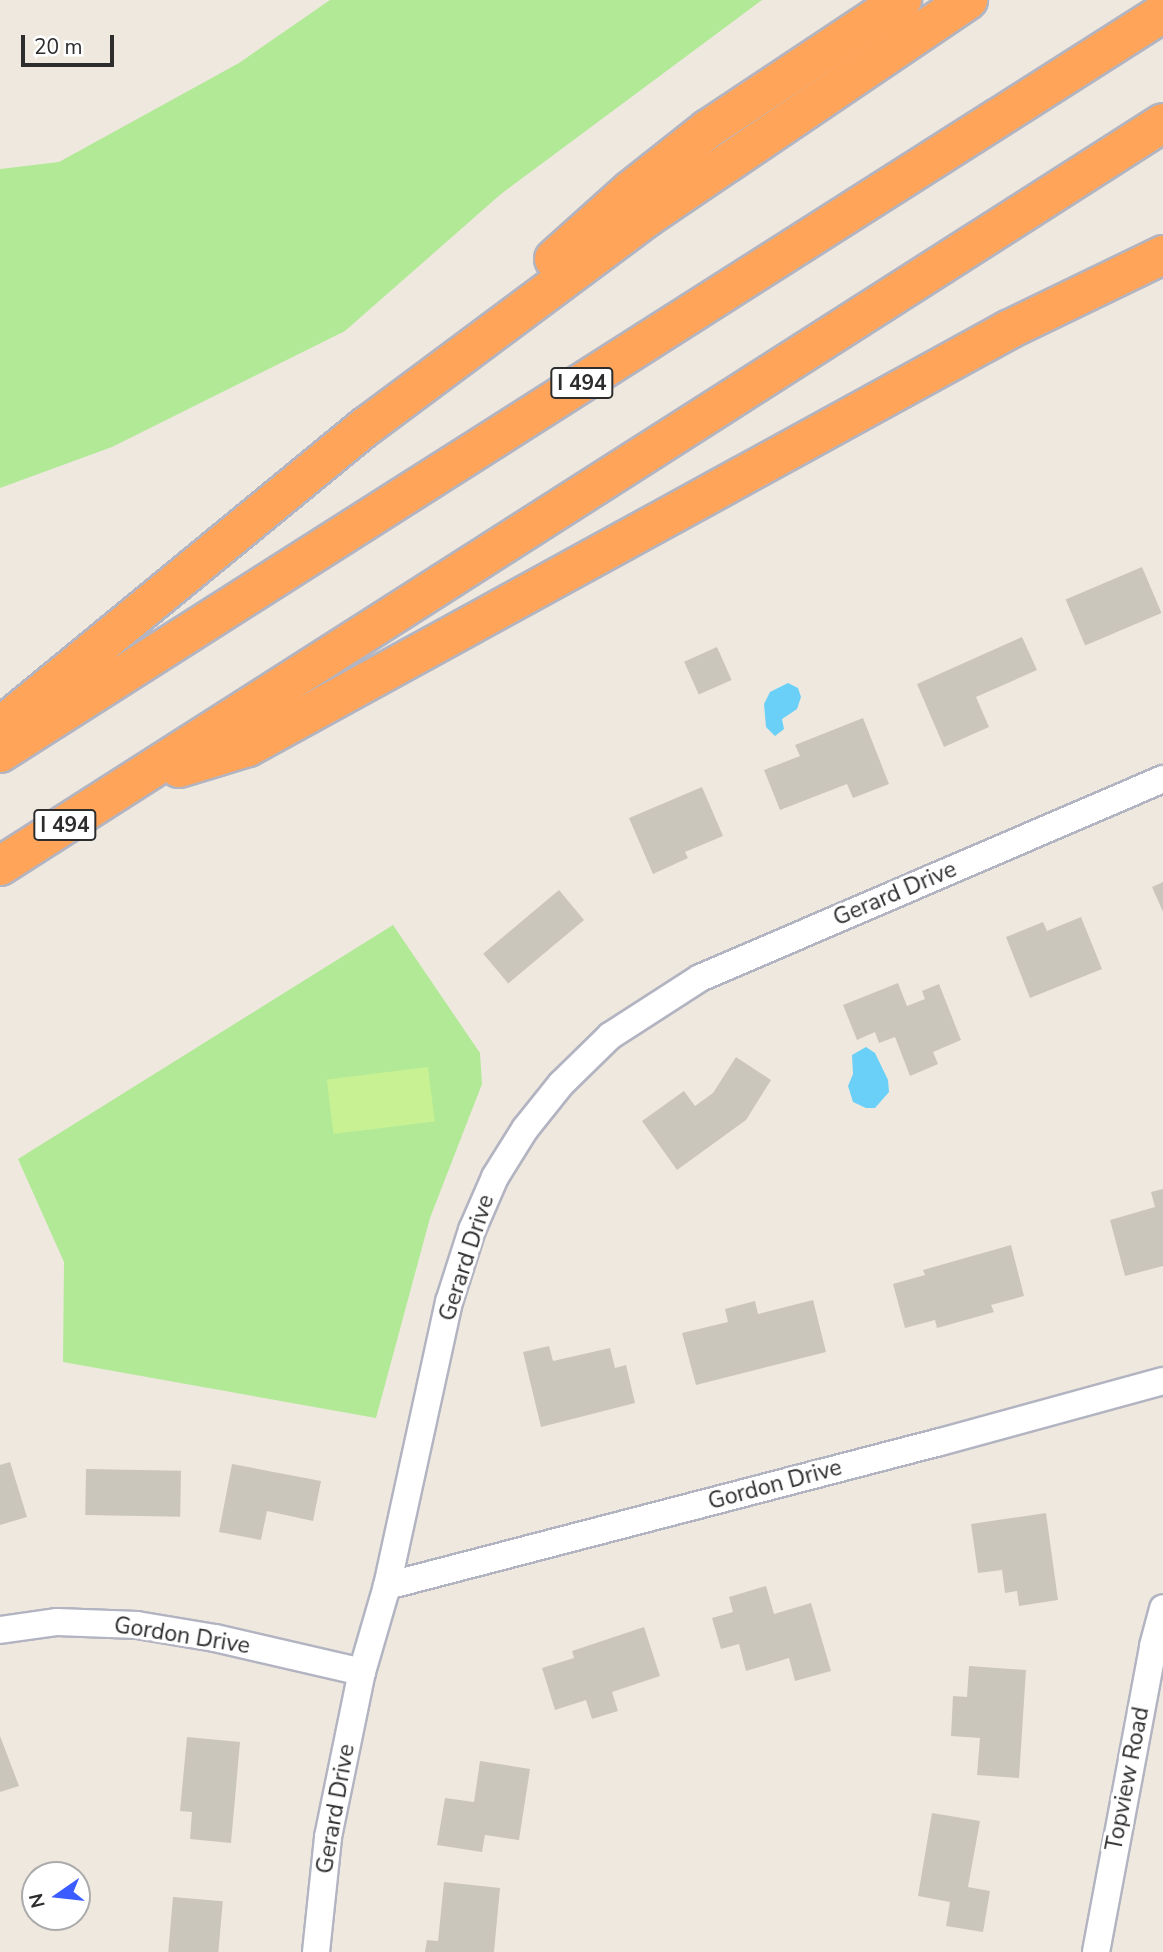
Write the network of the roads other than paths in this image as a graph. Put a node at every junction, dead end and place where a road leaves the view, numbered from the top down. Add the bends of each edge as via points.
1 (902, 0) edge
2 (968, 0) edge
3 (1163, 13) edge
4 (1163, 123) edge
5 (1163, 255) edge
6 (368, 426) junction
7 (0, 727) edge
8 (0, 753) edge
9 (1163, 779) edge
10 (130, 783) junction
11 (0, 866) edge
12 (1163, 1381) edge
13 (387, 1586) junction
14 (1163, 1608) edge
15 (0, 1630) edge
16 (362, 1672) junction
17 (316, 1952) edge
18 (1096, 1952) edge

1 - 6 highway via 708,129 631,190
2 - 6 highway via 646,218
3 - 8 highway, I 494
4 - 10 highway, I 494
5 - 10 highway via 1010,329 248,747
6 - 7 highway
9 - 13 street, Gerard Drive via 700,978 610,1036 561,1084 495,1177 472,1230 449,1302
10 - 11 highway, I 494
12 - 13 street, Gordon Drive
13 - 16 street, Gerard Drive
14 - 18 street, Topview Road
15 - 16 street, Gordon Drive via 57,1622 137,1625
16 - 17 street, Gerard Drive via 328,1837

